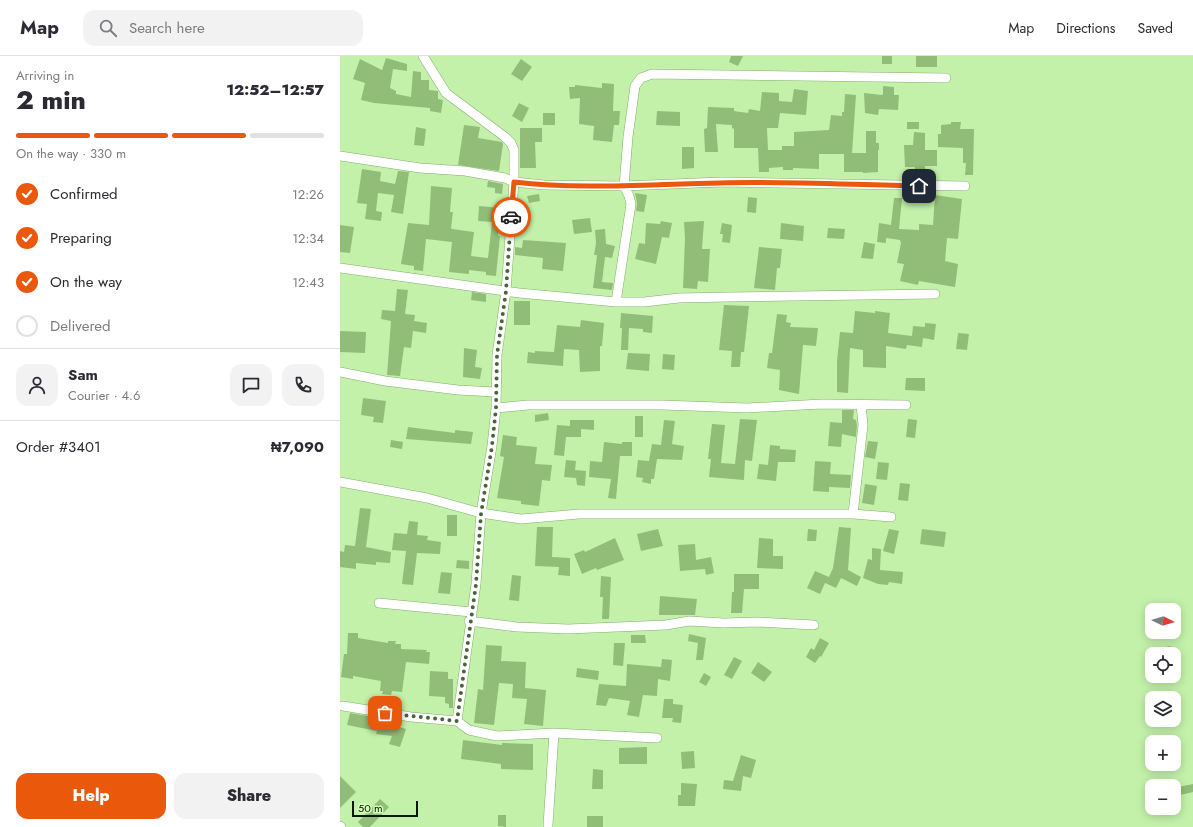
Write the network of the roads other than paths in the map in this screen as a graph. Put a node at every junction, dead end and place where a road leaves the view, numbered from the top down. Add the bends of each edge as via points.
1 (423, 56) edge
2 (946, 78) dead end
3 (340, 156) edge
4 (514, 182) junction
5 (624, 186) junction
6 (965, 186) dead end
7 (340, 268) edge
8 (506, 291) junction
9 (935, 294) dead end
10 (616, 302) junction
11 (340, 372) edge
12 (495, 392) junction
13 (861, 405) junction
14 (906, 405) dead end
15 (496, 408) junction
16 (340, 482) edge
17 (481, 514) junction
18 (853, 514) junction
19 (892, 517) dead end
20 (380, 602) dead end
21 (470, 617) junction
22 (814, 625) dead end
23 (343, 706) dead end
24 (457, 721) junction
25 (554, 733) junction
26 (657, 738) dead end
27 (548, 825) dead end

1 - 4 street via 446,92 511,143 514,150
2 - 5 street via 646,75 637,81 635,86
3 - 4 street via 420,168 465,171
4 - 5 street
4 - 8 street
5 - 6 street via 721,182
5 - 10 street via 630,196 630,204
7 - 8 street
8 - 10 street
8 - 12 street via 497,355
9 - 10 street via 679,298
11 - 12 street via 385,381
12 - 15 street
13 - 14 street
13 - 15 street via 739,408 528,405
13 - 18 street via 863,425
15 - 17 street
16 - 17 street via 427,498
17 - 18 street via 521,519 579,514
17 - 21 street via 476,584
18 - 19 street
20 - 21 street
21 - 22 street via 517,626 568,629 666,625 689,621
21 - 24 street
23 - 24 street via 411,717
24 - 25 street via 469,730 497,736
25 - 26 street
25 - 27 street

